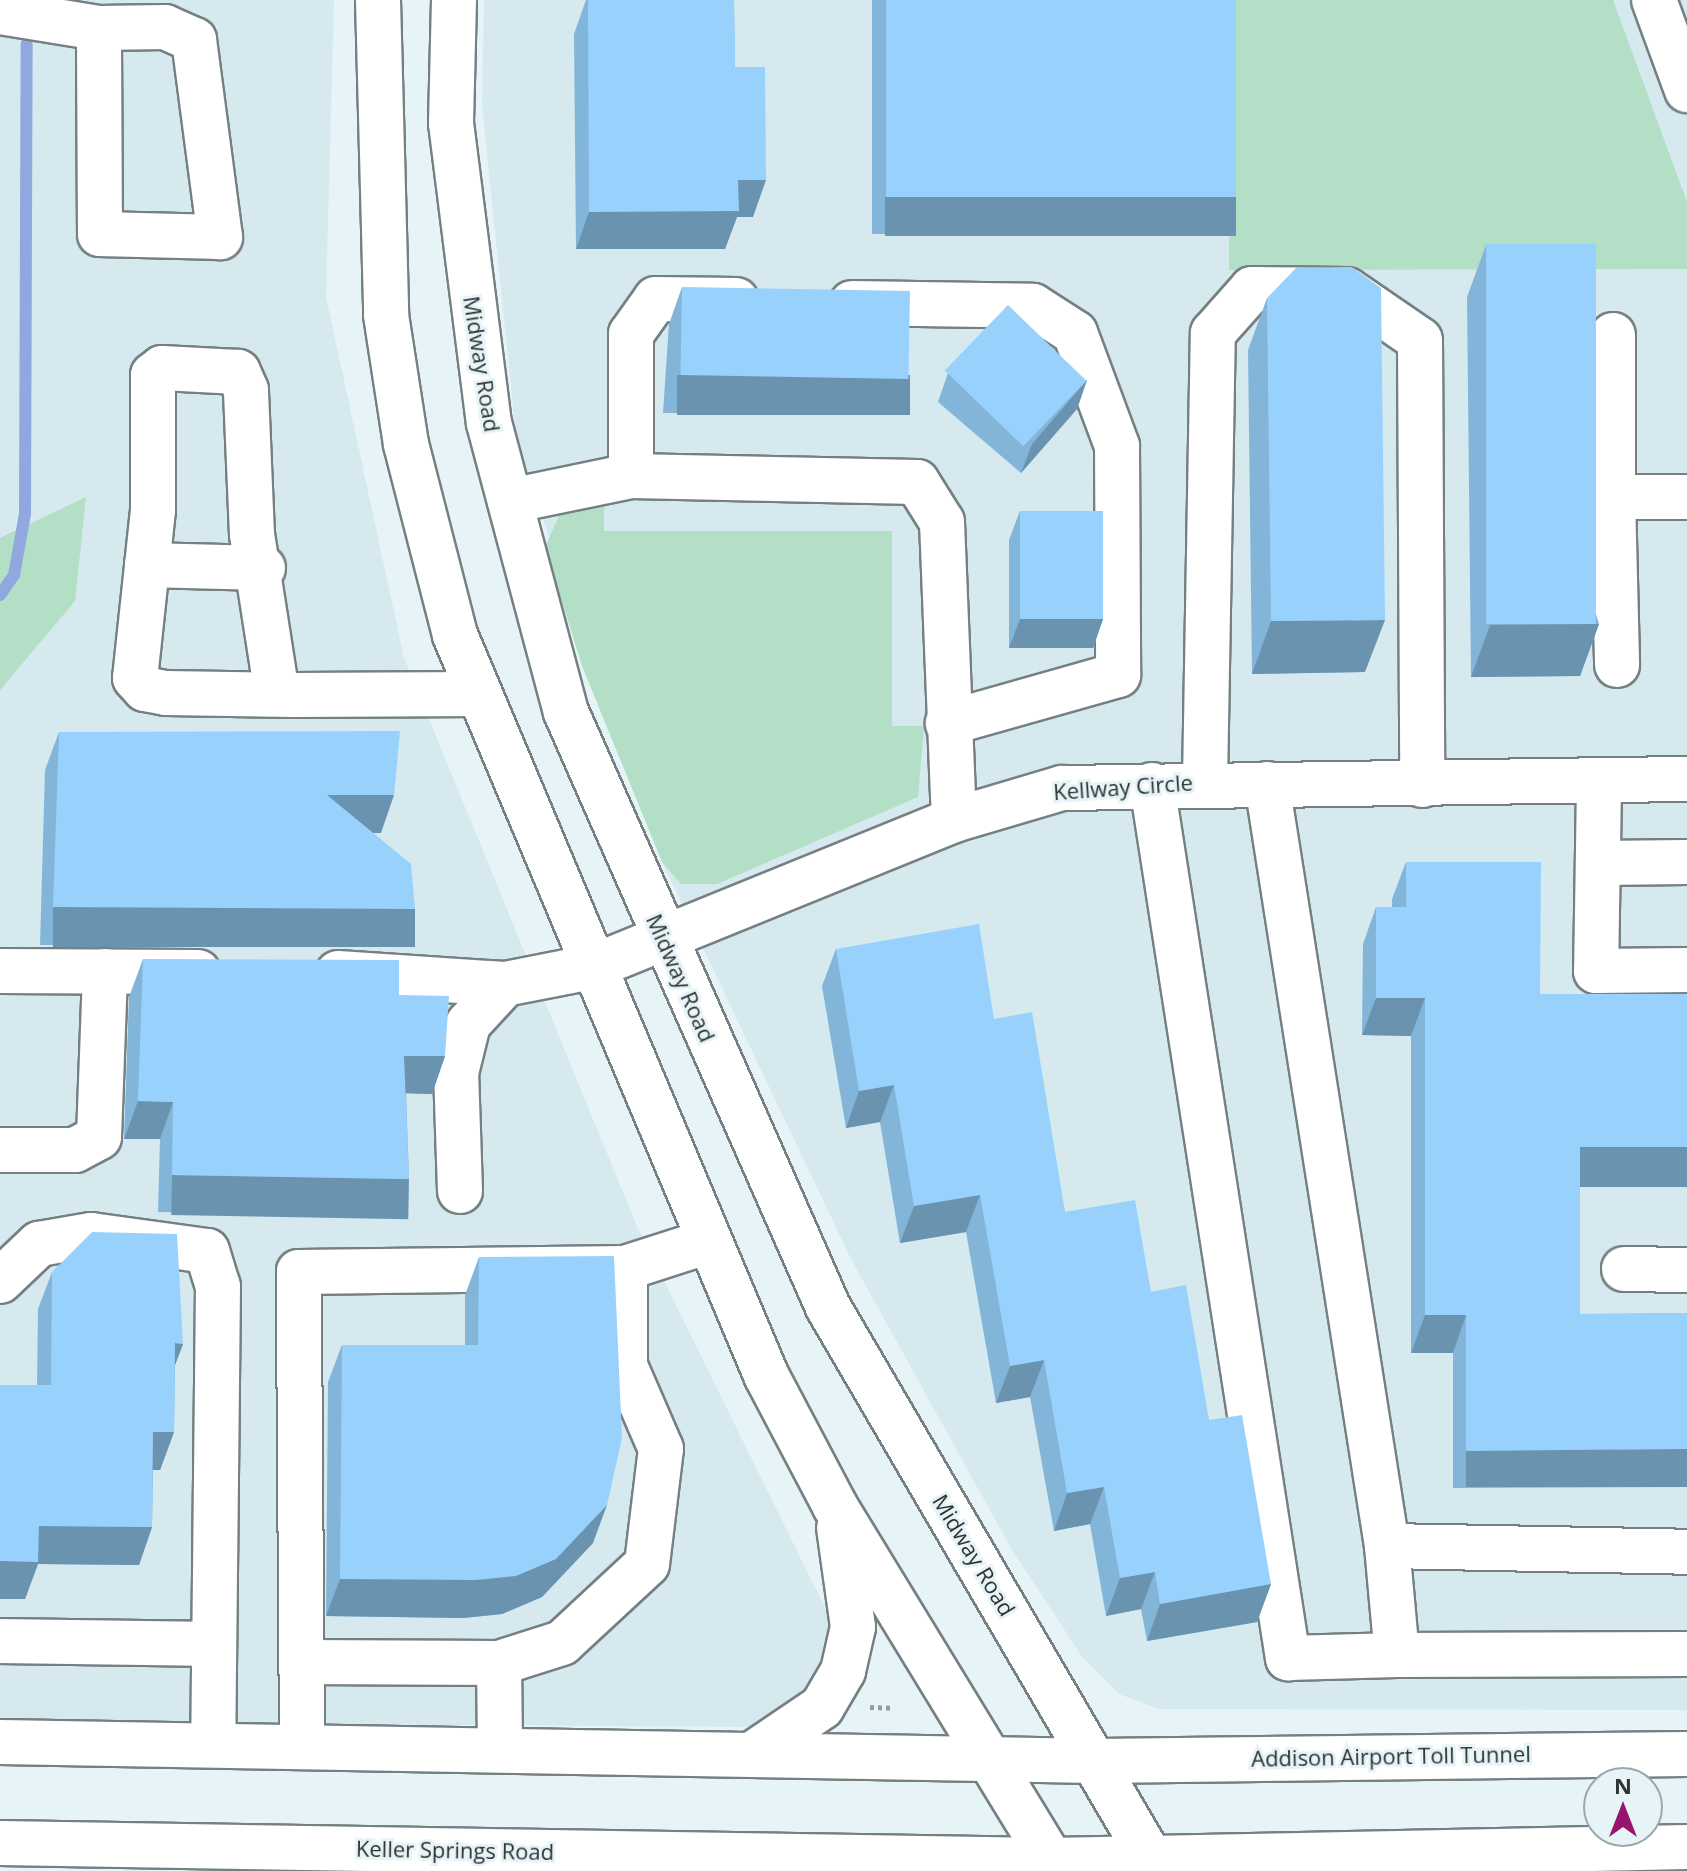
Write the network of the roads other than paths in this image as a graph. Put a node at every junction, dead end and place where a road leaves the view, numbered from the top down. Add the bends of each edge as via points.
1 (378, 0) edge
2 (454, 0) edge
3 (1654, 0) edge
4 (0, 12) edge
5 (99, 28) junction
6 (1687, 90) edge
7 (1613, 335) dead end
8 (631, 476) junction
9 (1613, 497) junction
10 (1687, 497) edge
11 (510, 501) junction
12 (147, 565) junction
13 (263, 568) junction
14 (1617, 665) dead end
15 (277, 694) junction
16 (479, 694) junction
17 (948, 723) junction
18 (1687, 779) edge
19 (1205, 782) junction
20 (1267, 784) junction
21 (1152, 785) junction
22 (1422, 785) junction
23 (1599, 785) junction
24 (954, 820) junction
25 (1687, 862) edge
26 (1598, 863) junction
27 (665, 940) junction
28 (592, 967) junction
29 (1687, 970) edge
30 (0, 971) edge
31 (105, 971) junction
32 (247, 972) edge
33 (294, 972) edge
34 (505, 984) junction
35 (0, 1150) edge
36 (460, 1191) dead end
37 (709, 1241) junction
38 (625, 1268) junction
39 (1624, 1269) dead end
40 (1687, 1270) edge
41 (0, 1281) edge
42 (835, 1506) junction
43 (1387, 1546) junction
44 (1687, 1552) edge
45 (0, 1641) edge
46 (214, 1644) junction
47 (1687, 1654) edge
48 (1397, 1655) junction
49 (302, 1662) junction
50 (499, 1663) junction
51 (0, 1742) edge
52 (213, 1743) junction
53 (302, 1743) junction
54 (500, 1745) junction
55 (757, 1751) junction
56 (1687, 1754) edge
57 (984, 1758) junction
58 (1096, 1761) junction
59 (0, 1843) edge
60 (1687, 1847) edge
61 (60, 1857) edge
62 (675, 1862) edge
63 (1402, 1863) edge
64 (1054, 1865) edge
65 (1154, 1865) edge

1 - 16 main road via 386,315 429,544
2 - 11 main road, Midway Road via 451,123 460,214 489,423
3 - 6 main road
4 - 5 main road
5 - 5 main road via 100,234 220,237 194,40 165,27
7 - 9 main road
8 - 11 main road
8 - 17 main road via 917,482 942,522
8 - 17 main road via 631,334 656,299 1033,306 1075,333 1095,373 1117,446 1118,675
9 - 10 main road
9 - 14 main road
11 - 27 main road, Midway Road via 566,712
12 - 13 main road
12 - 13 main road via 153,375 162,368 238,372 246,390 252,535
12 - 15 main road via 135,678 145,689
13 - 15 main road
15 - 16 main road
16 - 28 main road
17 - 24 main road
18 - 23 main road, Kellway Circle
19 - 20 main road, Kellway Circle
19 - 21 main road, Kellway Circle
19 - 22 main road via 1213,333 1252,289 1347,290 1420,340
20 - 22 main road, Kellway Circle
20 - 43 main road
21 - 24 main road, Kellway Circle via 1062,788
21 - 48 main road via 1288,1658
22 - 23 main road, Kellway Circle
23 - 26 main road
24 - 27 main road, Kellway Circle
25 - 26 main road
26 - 29 main road via 1596,971
27 - 28 main road, Kellway Circle
27 - 58 main road, Midway Road via 828,1307
28 - 34 main road, Kellway Circle
28 - 37 main road
30 - 31 main road
31 - 32 main road
31 - 35 main road via 99,1137 75,1150
33 - 34 main road, Kellway Circle
34 - 36 main road via 468,1024 456,1073
37 - 38 main road
37 - 42 main road via 766,1375
38 - 49 main road via 299,1272
38 - 50 main road via 625,1366 661,1449 647,1564 562,1643
39 - 40 main road
41 - 46 main road via 39,1244 91,1235 207,1251 218,1286
42 - 55 main road via 853,1627 843,1671 822,1707
42 - 57 main road
43 - 44 main road
43 - 48 main road
45 - 46 main road
46 - 52 main road
47 - 48 main road
49 - 50 main road
49 - 53 main road
50 - 54 main road
51 - 52 main road
52 - 53 main road
53 - 54 main road
54 - 55 main road
55 - 57 main road
56 - 58 main road, Addison Airport Toll Tunnel
57 - 58 main road
57 - 64 main road
58 - 65 main road, Midway Road
59 - 61 main road, Keller Springs Road
60 - 63 main road
61 - 62 main road, Keller Springs Road
62 - 64 main road, Keller Springs Road
63 - 65 main road
64 - 65 main road, Keller Springs Road

